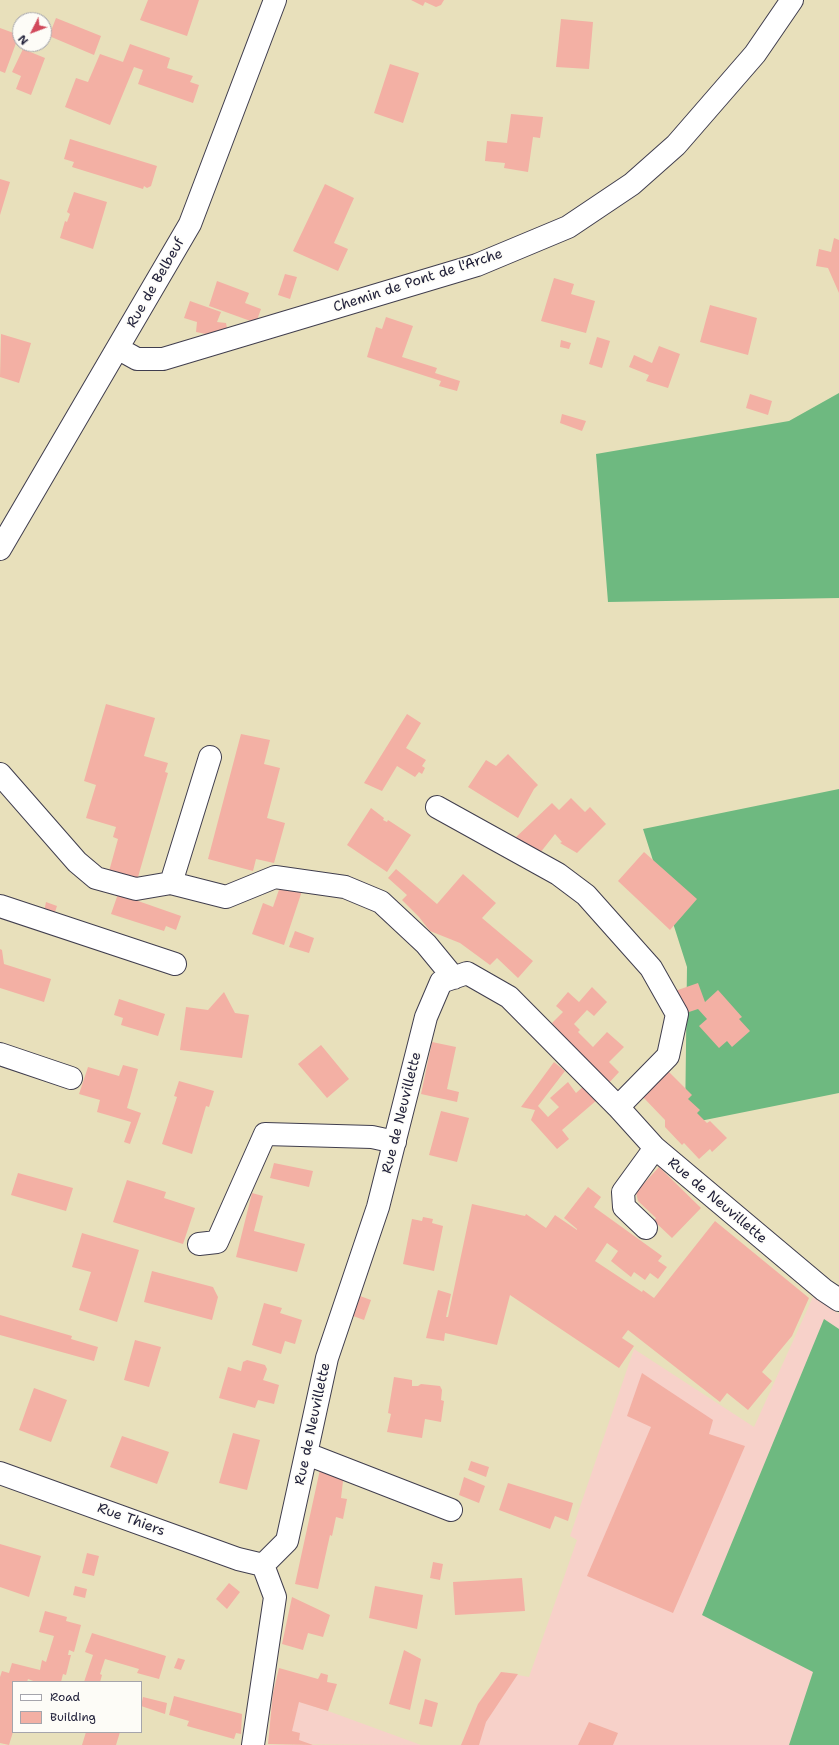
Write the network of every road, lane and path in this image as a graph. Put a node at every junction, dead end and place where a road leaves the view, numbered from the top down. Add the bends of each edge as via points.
1 (275, 0) edge
2 (792, 0) edge
3 (119, 349) junction
4 (0, 549) edge
5 (210, 757) dead end
6 (0, 774) edge
7 (437, 807) dead end
8 (170, 883) junction
9 (0, 906) edge
10 (175, 964) dead end
11 (454, 978) junction
12 (0, 1054) edge
13 (71, 1078) dead end
14 (618, 1107) junction
15 (395, 1142) junction
16 (655, 1148) junction
17 (646, 1228) dead end
18 (199, 1244) dead end
19 (839, 1300) edge
20 (307, 1454) junction
21 (0, 1473) edge
22 (451, 1510) dead end
23 (263, 1565) junction
24 (253, 1745) edge

1 - 3 street, Rue de Belbeuf via 190,224
2 - 3 street, Chemin de Pont de l'Arche via 755,54 676,145 632,184 568,227 477,264 163,359 137,359
3 - 4 street, Rue de Belbeuf via 54,453
5 - 8 street
6 - 8 street via 77,862 96,878 136,890
7 - 14 street via 558,874 581,891 651,968 678,1014 668,1056
8 - 11 street via 226,897 275,877 345,887 381,902 426,944
9 - 10 street
11 - 14 street, Rue de Neuvillette via 467,974 508,997
11 - 15 street, Rue de Neuvillette via 441,982 426,1017
12 - 13 street
14 - 16 street, Rue de Neuvillette
15 - 18 street via 372,1137 264,1134 217,1242
15 - 20 street, Rue de Neuvillette via 378,1207 327,1358
16 - 17 street via 623,1192 624,1207
16 - 19 street, Rue de Neuvillette
20 - 22 street
20 - 23 street, Rue de Neuvillette via 287,1541
21 - 23 street, Rue Thiers via 238,1559
23 - 24 street via 275,1597

